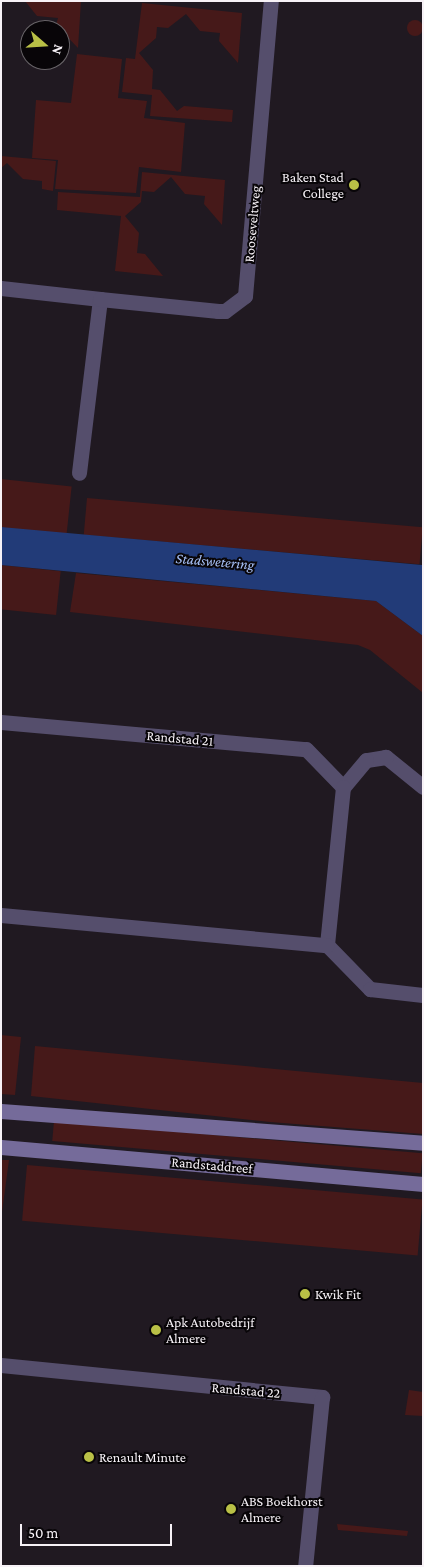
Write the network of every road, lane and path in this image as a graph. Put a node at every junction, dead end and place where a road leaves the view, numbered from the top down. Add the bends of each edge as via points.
1 (270, 1) edge
2 (1, 288) edge
3 (100, 299) junction
4 (79, 473) dead end
5 (1, 722) edge
6 (343, 787) junction
7 (423, 787) edge
8 (1, 915) edge
9 (327, 945) junction
10 (423, 995) edge
11 (1, 1111) edge
12 (423, 1143) edge
13 (1, 1147) edge
14 (423, 1184) edge
15 (1, 1365) edge
16 (305, 1566) edge

1 - 3 street, Rooseveltweg via 245,296 225,311
2 - 3 street, Rooseveltweg
3 - 4 street
5 - 6 street, Randstad 21 via 306,749
6 - 7 street via 366,760 386,757
6 - 9 street
8 - 9 street
9 - 10 street via 370,989
11 - 12 main road
13 - 14 main road, Randstaddreef
15 - 16 street, Randstad 22 via 322,1397

